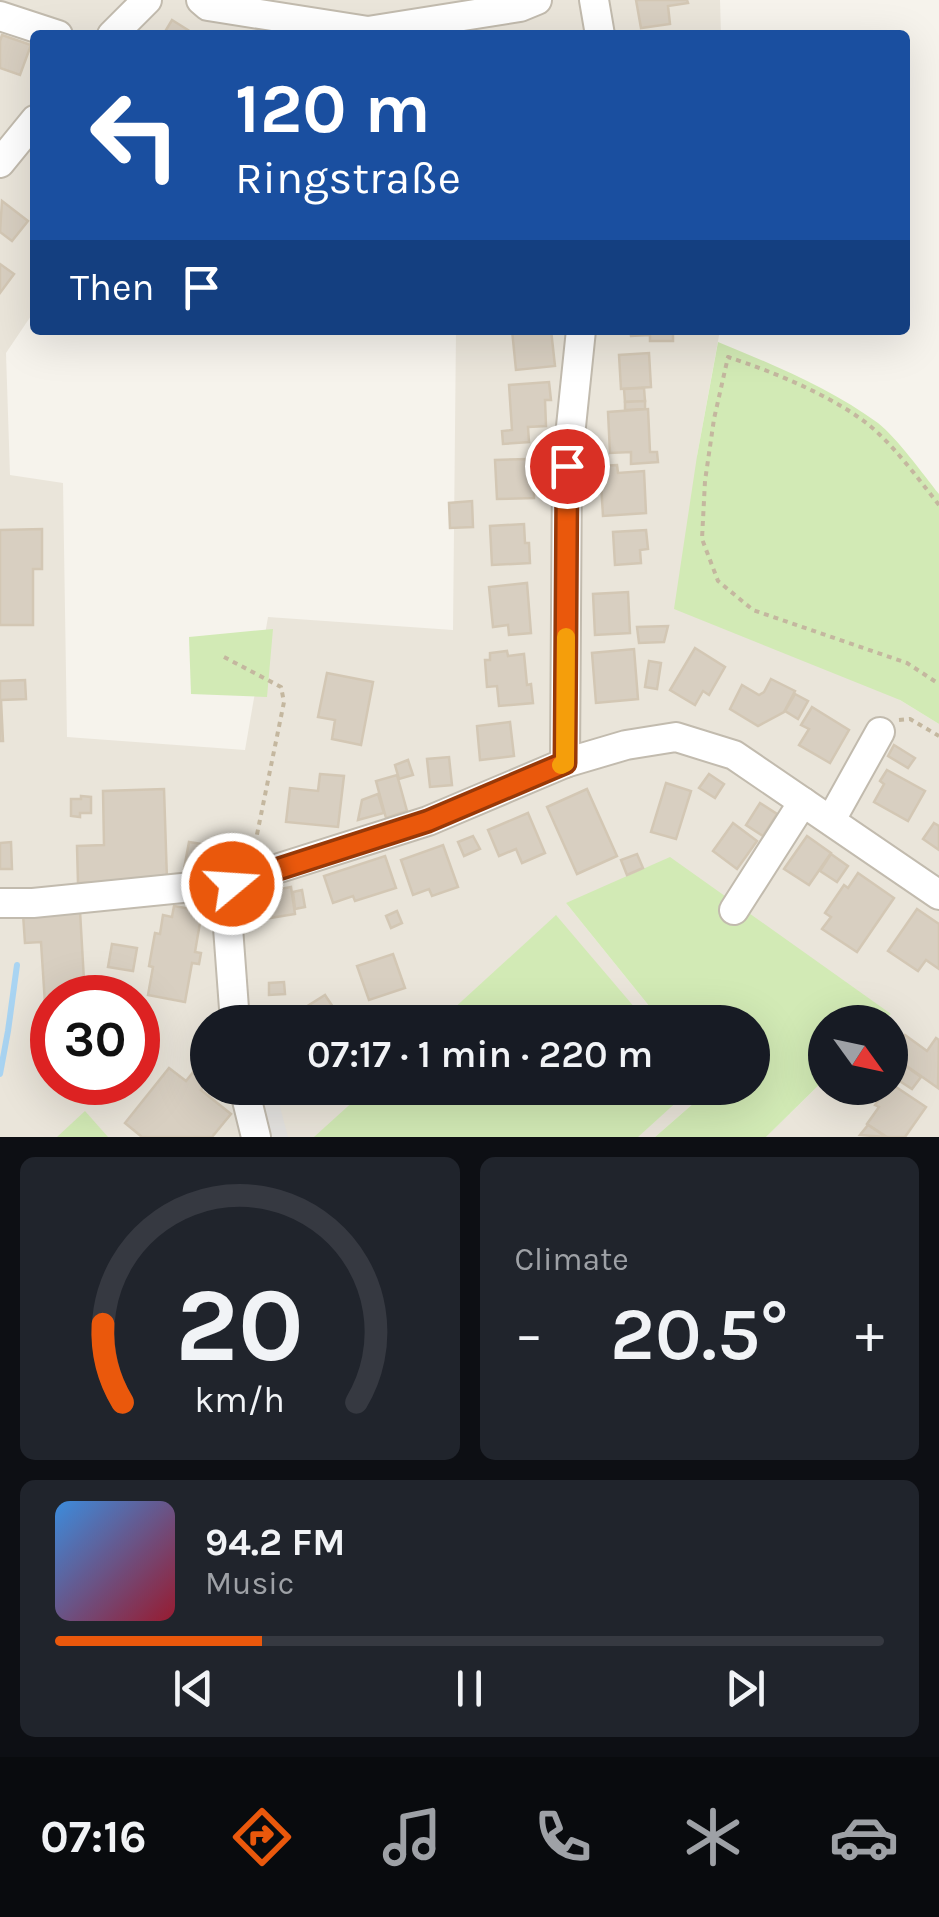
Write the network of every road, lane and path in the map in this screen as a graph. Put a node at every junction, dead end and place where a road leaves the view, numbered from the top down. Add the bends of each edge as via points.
1 (147, 0) edge
2 (200, 0) edge
3 (537, 0) edge
4 (594, 0) edge
5 (0, 16) edge
6 (43, 30) edge
7 (117, 30) edge
8 (599, 30) edge
9 (30, 126) edge
10 (0, 163) edge
11 (580, 335) edge
12 (939, 505) edge
13 (224, 658) dead end
14 (939, 684) edge
15 (880, 732) joint
16 (939, 736) edge
17 (565, 763) junction
18 (804, 802) junction
19 (831, 820) junction
20 (240, 881) junction
21 (939, 895) edge
22 (0, 903) edge
23 (734, 910) dead end
24 (234, 1005) edge
25 (248, 1105) edge
26 (256, 1137) edge

1 - 7 street
2 - 3 street via 368,30
4 - 8 street
5 - 6 street
9 - 10 street
11 - 17 street via 567,466
12 - 14 path via 877,431 837,404 728,356 702,539 718,581 753,610 907,662
13 - 20 path via 282,688 284,702
15 - 16 path via 910,719
15 - 19 street
17 - 18 street via 676,736 734,755
17 - 20 street via 428,821
18 - 19 street
18 - 23 street
19 - 21 street
20 - 22 street
20 - 24 street via 227,914
25 - 26 street

